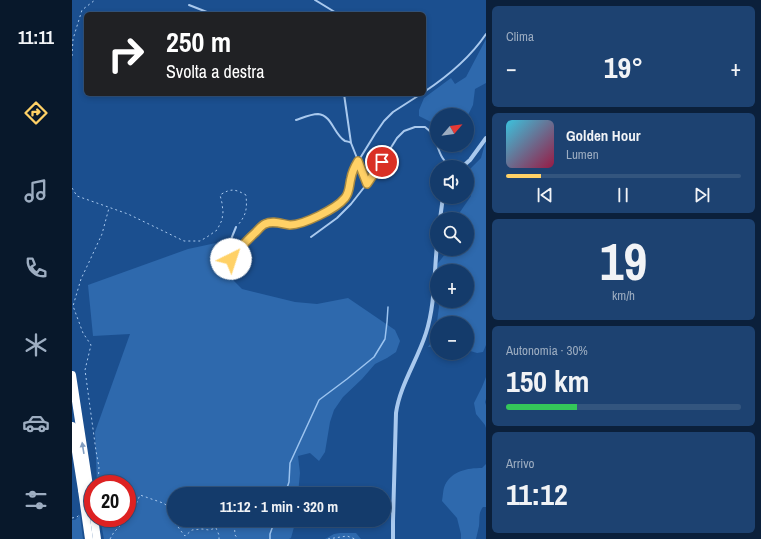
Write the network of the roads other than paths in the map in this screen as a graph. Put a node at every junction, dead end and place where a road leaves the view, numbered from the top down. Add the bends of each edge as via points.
1 (315, 0) edge
2 (189, 5) dead end
3 (207, 12) edge
4 (335, 12) edge
5 (486, 34) edge
6 (426, 91) edge
7 (344, 96) edge
8 (418, 96) edge
9 (296, 120) dead end
10 (430, 131) edge
11 (486, 138) edge
12 (351, 142) junction
13 (470, 160) edge
14 (358, 161) junction
15 (367, 184) junction
16 (236, 227) road end
17 (311, 237) dead end
18 (436, 256) edge
19 (72, 374) edge
20 (72, 426) edge
21 (84, 479) edge
22 (84, 483) edge
23 (88, 527) edge
24 (95, 527) edge
25 (89, 539) edge
26 (97, 539) edge
27 (393, 539) edge

1 - 4 lane
2 - 3 lane
5 - 6 lane via 467,59
7 - 12 lane
8 - 14 lane via 388,117
9 - 12 lane via 320,114 328,119 341,138
10 - 15 lane via 418,126 396,138
11 - 13 street
12 - 14 lane
14 - 15 lane
14 - 16 lane via 351,176 348,192 340,203 301,223 265,224 232,258 227,259 225,254
15 - 17 lane via 342,214
18 - 27 street via 428,326 399,398 396,414
21 -> 19 highway
20 - 22 highway
23 - 25 highway, bridge
24 - 26 highway

